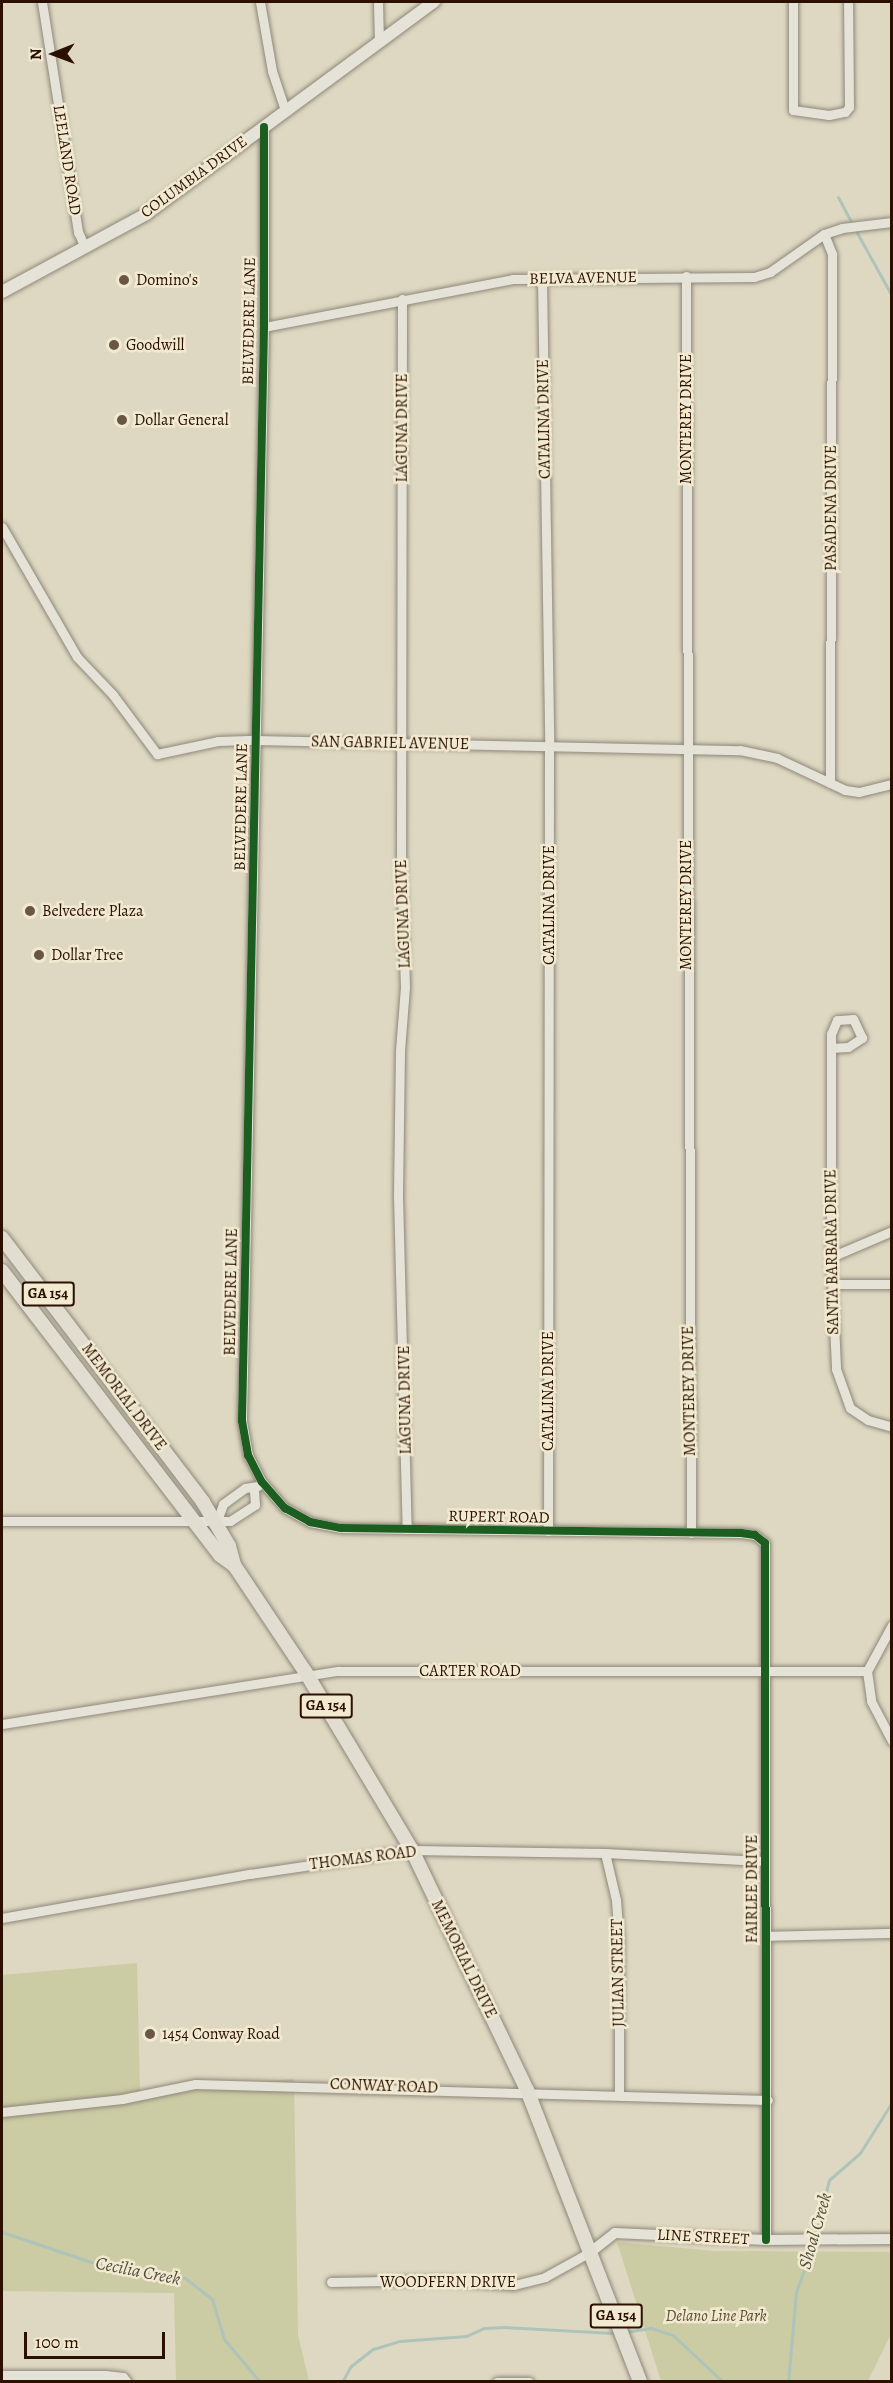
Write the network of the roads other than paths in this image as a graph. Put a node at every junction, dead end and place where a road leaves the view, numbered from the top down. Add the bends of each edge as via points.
1 (42, 2) edge
2 (260, 2) edge
3 (378, 2) edge
4 (434, 2) edge
5 (792, 2) edge
6 (848, 2) edge
7 (379, 42) junction
8 (285, 110) junction
9 (264, 127) junction
10 (891, 222) edge
11 (824, 234) junction
12 (85, 246) junction
13 (686, 276) junction
14 (542, 279) junction
15 (2, 292) edge
16 (402, 299) junction
17 (264, 327) junction
18 (2, 527) edge
19 (255, 740) junction
20 (402, 743) junction
21 (549, 746) junction
22 (686, 750) junction
23 (830, 783) junction
24 (891, 784) edge
25 (831, 1048) dead end
26 (891, 1231) edge
27 (2, 1238) edge
28 (831, 1257) junction
29 (2, 1271) edge
30 (834, 1284) junction
31 (891, 1284) edge
32 (891, 1427) edge
33 (262, 1482) junction
34 (254, 1489) junction
35 (215, 1519) junction
36 (193, 1520) junction
37 (2, 1521) edge
38 (407, 1529) junction
39 (548, 1531) junction
40 (691, 1533) junction
41 (761, 1539) joint
42 (234, 1564) junction
43 (891, 1625) edge
44 (766, 1671) junction
45 (867, 1671) junction
46 (306, 1673) junction
47 (2, 1724) edge
48 (891, 1741) edge
49 (412, 1850) junction
50 (605, 1853) junction
51 (765, 1861) junction
52 (2, 1918) edge
53 (891, 1933) edge
54 (766, 1936) junction
55 (527, 2090) junction
56 (619, 2094) junction
57 (768, 2100) junction
58 (2, 2112) edge
59 (766, 2240) junction
60 (891, 2240) edge
61 (592, 2251) junction
62 (331, 2282) dead end
63 (2, 2375) edge
64 (127, 2382) edge
65 (497, 2382) edge
66 (529, 2382) edge
67 (640, 2382) edge

1 - 12 street, LEELAND ROAD via 78,232
2 - 8 street via 272,71
3 - 7 street
4 - 7 main road, COLUMBIA DRIVE
5 - 6 street via 793,110 829,116 849,107
7 - 8 main road, COLUMBIA DRIVE
8 - 9 main road, COLUMBIA DRIVE
9 - 12 main road, COLUMBIA DRIVE via 146,214
9 - 17 street, BELVEDERE LANE
10 - 11 street, BELVA AVENUE
11 - 13 street, BELVA AVENUE via 770,272 754,277
11 - 23 street, PASADENA DRIVE via 832,254
12 - 15 main road, COLUMBIA DRIVE
13 - 14 street, BELVA AVENUE
13 - 22 street, MONTEREY DRIVE
14 - 16 street, BELVA AVENUE via 485,283
14 - 21 street, CATALINA DRIVE
16 - 17 street, BELVA AVENUE
16 - 20 street, LAGUNA DRIVE
17 - 19 street, BELVEDERE LANE
18 - 19 street, SAN GABRIEL AVENUE via 78,657 113,695 157,754 218,741
19 - 20 street, SAN GABRIEL AVENUE
19 - 33 street, BELVEDERE LANE via 242,1421 248,1455
20 - 21 street, SAN GABRIEL AVENUE
20 - 38 street, LAGUNA DRIVE via 405,987 398,1196
21 - 22 street, SAN GABRIEL AVENUE
21 - 39 street, CATALINA DRIVE
22 - 23 street, SAN GABRIEL AVENUE via 741,750 768,756
22 - 40 street, MONTEREY DRIVE
23 - 24 street, SAN GABRIEL AVENUE via 859,792
25 - 28 street, SANTA BARBARA DRIVE
26 - 28 street
27 - 35 main road, MEMORIAL DRIVE / GA 154 via 153,1432
28 - 30 street, SANTA BARBARA DRIVE
29 - 36 main road, MEMORIAL DRIVE / GA 154
30 - 31 street
30 - 32 street, SANTA BARBARA DRIVE via 833,1343 840,1388 850,1408 868,1420
33 - 34 street
33 - 38 street, RUPERT ROAD via 285,1508 310,1522 341,1528
34 - 35 street via 245,1488 223,1504
34 - 35 street via 255,1504 230,1521
35 - 36 street
35 - 42 main road, MEMORIAL DRIVE / GA 154
36 - 37 street
36 - 42 main road, MEMORIAL DRIVE / GA 154 via 220,1555
38 - 39 street, RUPERT ROAD
39 - 40 street, RUPERT ROAD
40 - 41 street, RUPERT ROAD via 741,1533
41 - 44 street, FAIRLEE DRIVE via 766,1550
42 - 46 main road, MEMORIAL DRIVE / GA 154
43 - 45 street
44 - 45 street, CARTER ROAD
44 - 46 street, CARTER ROAD
44 - 51 street, FAIRLEE DRIVE
45 - 48 street via 871,1701
46 - 47 street, CARTER ROAD
46 - 49 main road, MEMORIAL DRIVE / GA 154
49 - 50 street, THOMAS ROAD
49 - 52 street, THOMAS ROAD
49 - 55 main road, MEMORIAL DRIVE / GA 154
50 - 51 street, THOMAS ROAD
50 - 56 street, JULIAN STREET via 616,1900 619,1940
51 - 54 street, FAIRLEE DRIVE
53 - 54 street
54 - 57 street, FAIRLEE DRIVE via 764,2030
55 - 56 street, CONWAY ROAD
55 - 58 street, CONWAY ROAD via 195,2084 122,2099
55 - 61 main road, MEMORIAL DRIVE / GA 154
56 - 57 street, CONWAY ROAD
57 - 59 street, FAIRLEE DRIVE
59 - 60 street, LINE STREET
59 - 61 street, LINE STREET via 615,2233
61 - 62 street, WOODFERN DRIVE via 545,2277 514,2285 442,2280
61 - 67 main road, MEMORIAL DRIVE / GA 154
63 - 64 street via 105,2375 123,2377
65 - 66 street

